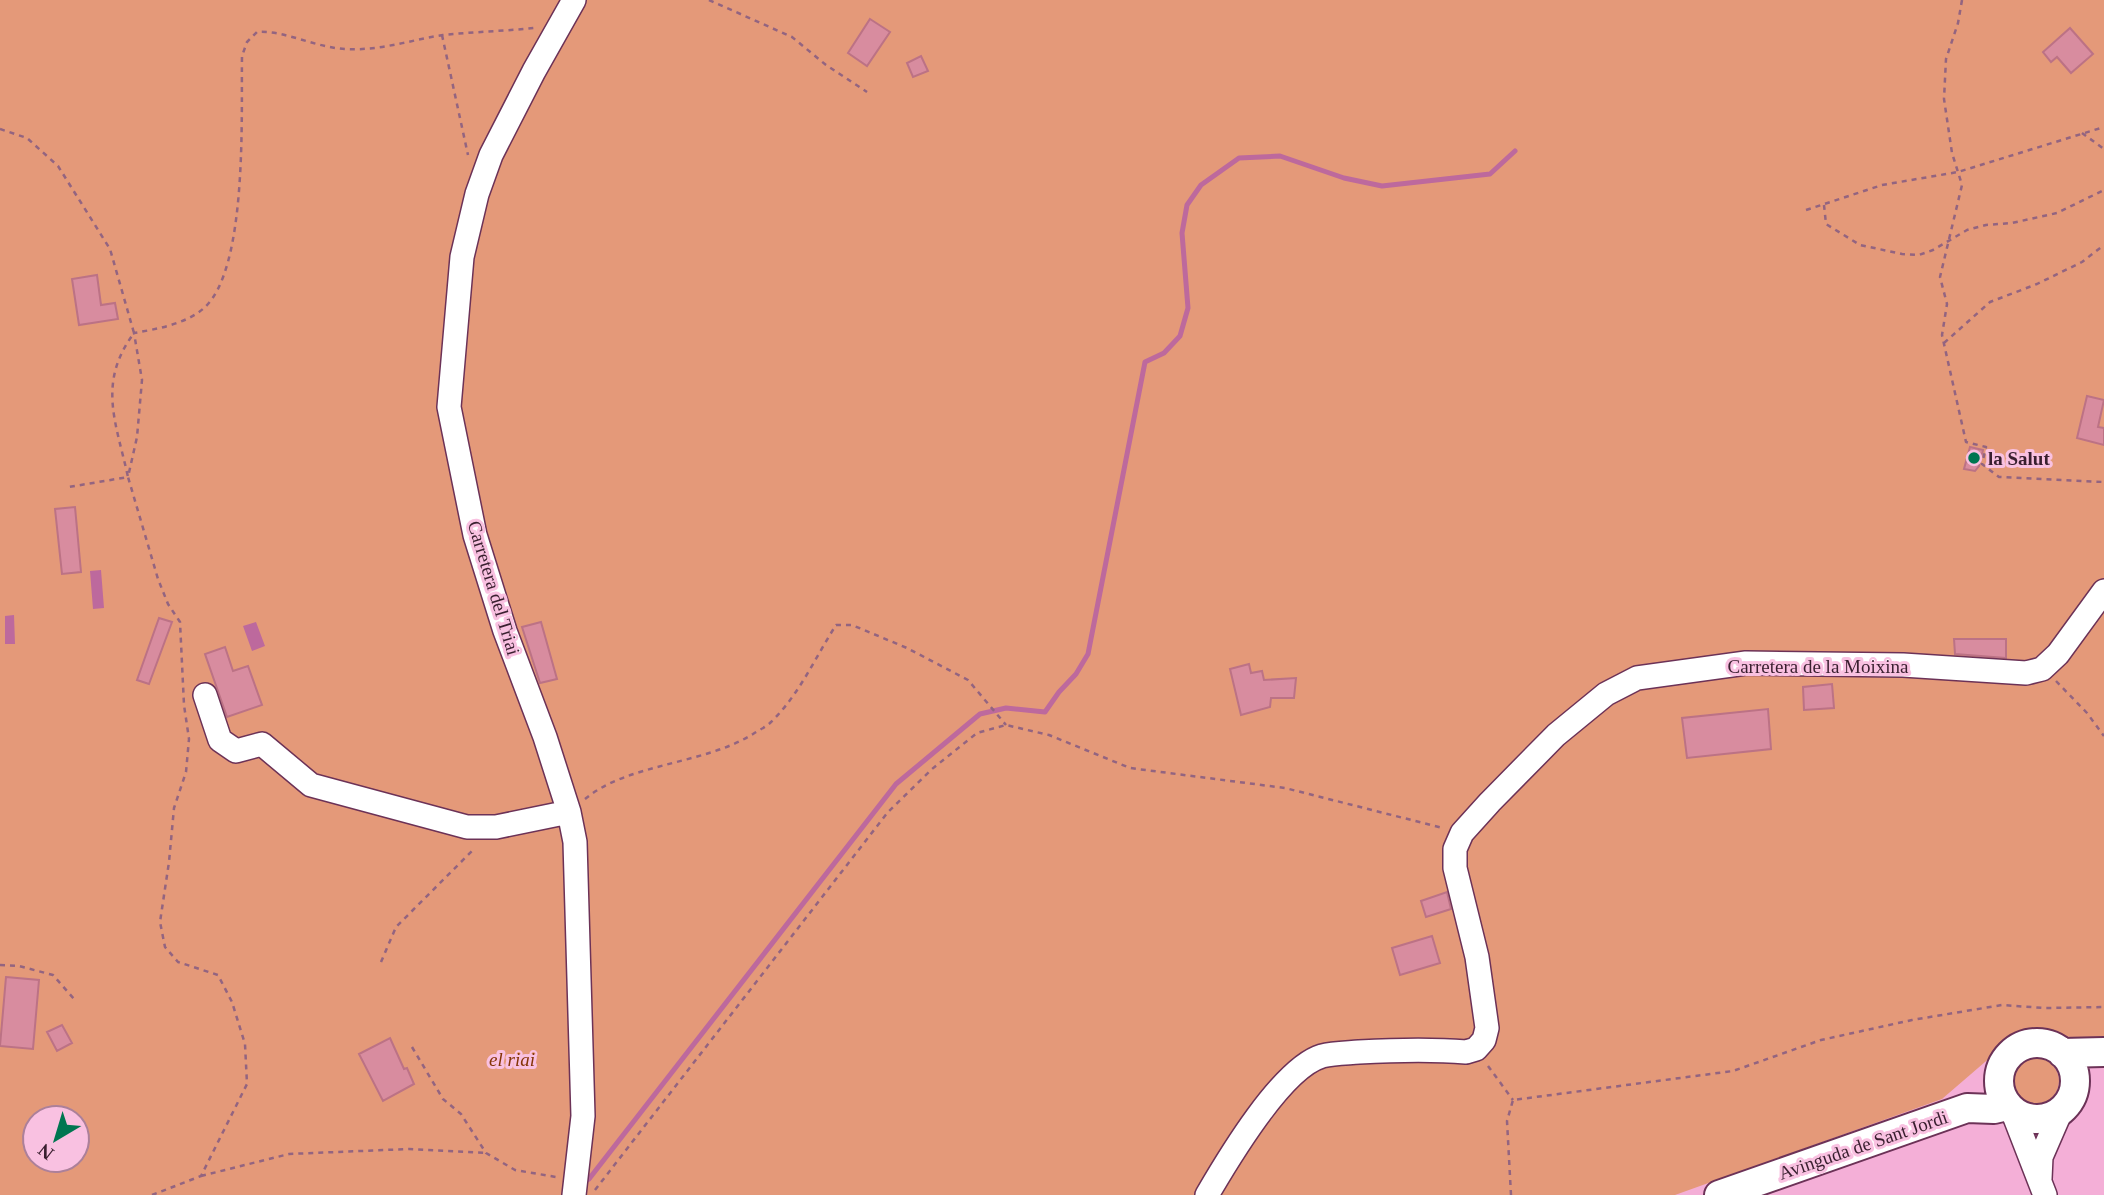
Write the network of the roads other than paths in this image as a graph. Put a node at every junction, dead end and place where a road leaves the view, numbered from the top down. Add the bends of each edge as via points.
1 (574, 0) edge
2 (2104, 591) edge
3 (205, 695) dead end
4 (569, 812) junction
5 (2104, 1052) edge
6 (2062, 1053) junction
7 (2104, 1063) edge
8 (1999, 1076) junction
9 (2068, 1100) junction
10 (1966, 1108) junction
11 (2010, 1108) junction
12 (2042, 1189) edge
13 (580, 1190) edge
14 (1207, 1195) edge
15 (1719, 1195) edge

1 - 4 street, Carretera del Triai via 491,155 477,194 462,257 449,408 475,535
2 - 14 street, Carretera de la Moixina via 2058,654 2042,669 2026,673 1903,665 1746,663 1637,678 1606,694 1490,802 1462,833 1455,849 1455,868 1477,957 1487,1028 1484,1040 1466,1052 1396,1050 1321,1056 1290,1077 1271,1099
3 - 4 street via 220,740 236,751 262,744 311,785 467,827 496,827
4 - 13 street, Carretera del Triai via 575,842 582,1048
5 - 6 main road
6 - 8 main road via 2044,1044 2024,1045 2007,1057
6 - 9 main road via 2074,1075
7 - 9 main road
8 - 10 main road, Avinguda de Sant Jordi
8 - 11 main road via 2000,1091
9 - 11 main road via 2041,1119
9 - 12 street via 2042,1157
10 - 11 main road, Avinguda de Sant Jordi
10 - 15 main road, Avinguda de Sant Jordi
11 - 12 street

